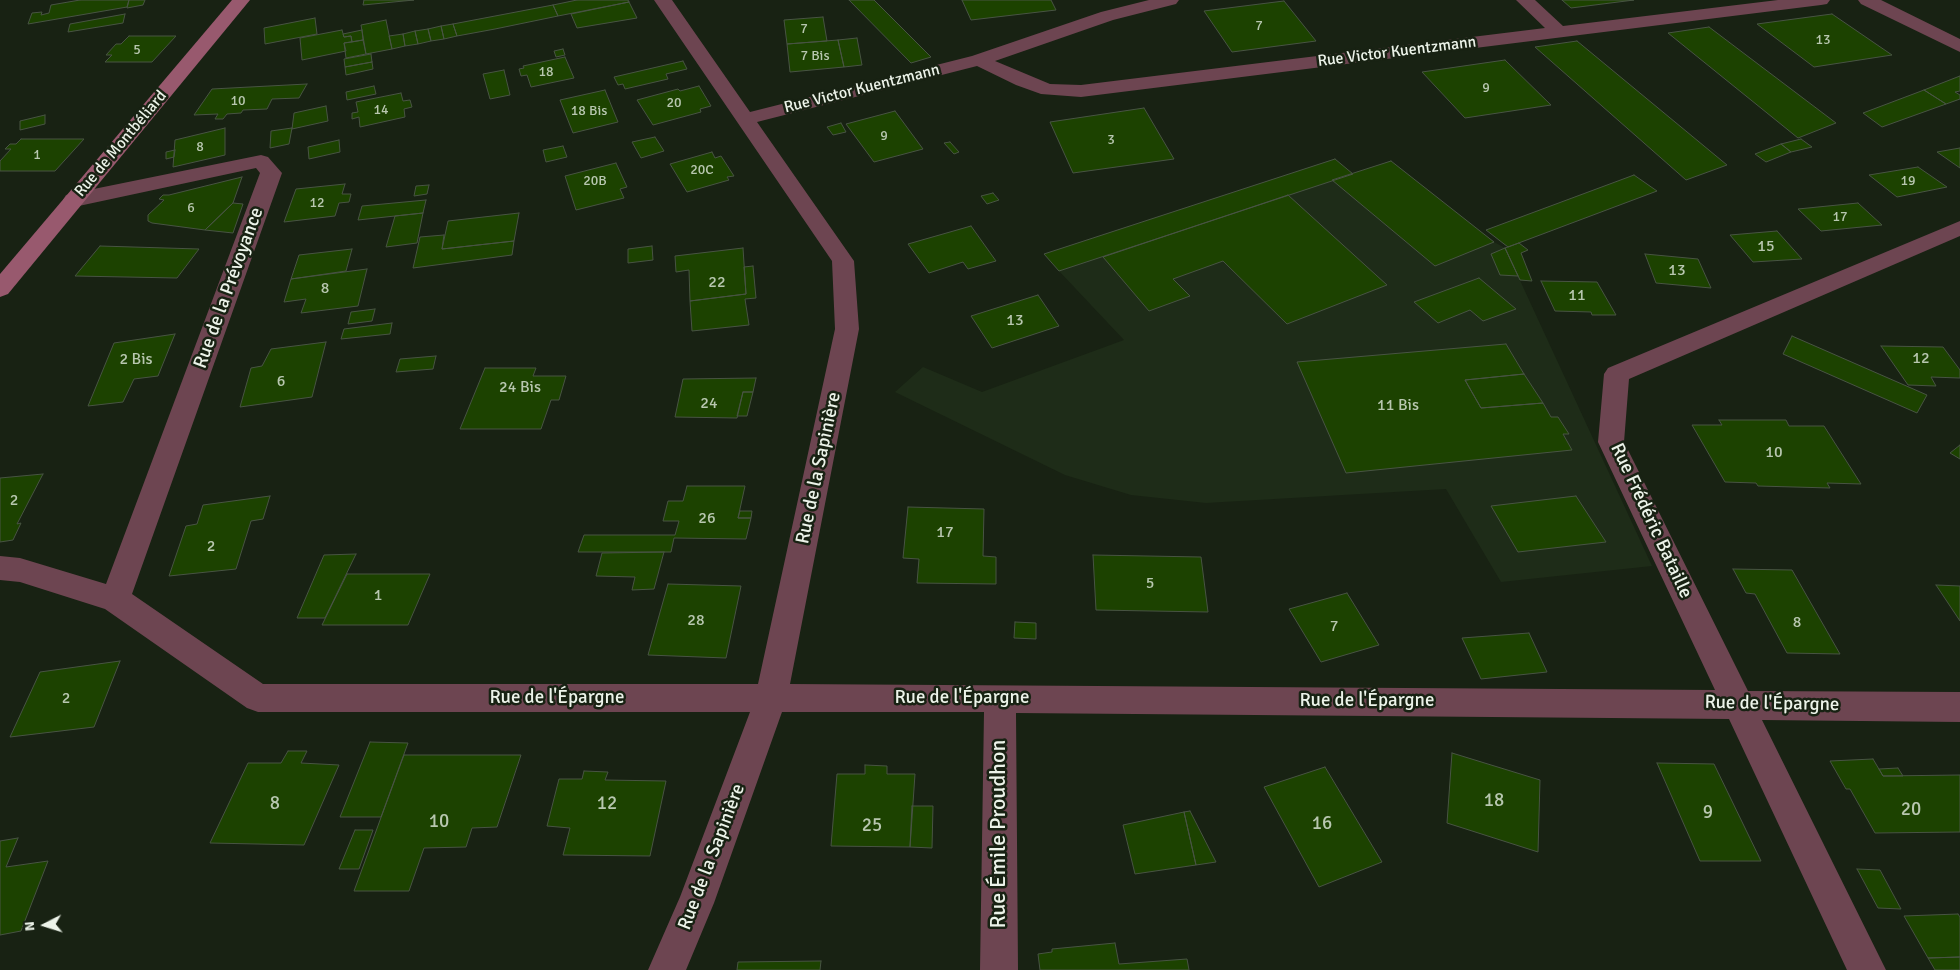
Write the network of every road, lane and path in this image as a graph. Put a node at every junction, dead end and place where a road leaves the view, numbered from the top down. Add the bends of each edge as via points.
1 (241, 0) edge
2 (663, 0) edge
3 (1170, 0) edge
4 (1526, 0) edge
5 (1821, 0) edge
6 (1867, 0) edge
7 (1559, 32) junction
8 (1960, 46) edge
9 (979, 60) junction
10 (746, 119) junction
11 (74, 200) junction
12 (1960, 228) edge
13 (0, 289) edge
14 (0, 568) edge
15 (115, 599) junction
16 (771, 698) junction
17 (1000, 698) junction
18 (1739, 703) junction
19 (1960, 707) edge
20 (667, 970) edge
21 (999, 970) edge
22 (1867, 970) edge

1 - 11 street, Rue de Montbéliard
2 - 10 street, Rue de la Sapinière
3 - 9 street, Rue Victor Kuentzmann via 1108,16
4 - 7 street
5 - 7 street, Rue Victor Kuentzmann
6 - 8 street
7 - 9 street, Rue Victor Kuentzmann via 1081,91 1048,90
9 - 10 street, Rue Victor Kuentzmann
10 - 16 street, Rue de la Sapinière via 843,261 847,329
11 - 13 street, Rue de Montbéliard
11 - 15 street, Rue de la Prévoyance via 261,160 272,173
12 - 18 street, Rue Frédéric Bataille via 1617,374 1611,442
14 - 15 street, Rue de l'Épargne via 20,570
15 - 16 street, Rue de l'Épargne via 258,698
16 - 17 street, Rue de l'Épargne
16 - 20 street, Rue de la Sapinière via 696,903
17 - 18 street, Rue de l'Épargne
17 - 21 street, Rue Émile Proudhon
18 - 19 street, Rue de l'Épargne
18 - 22 street, Rue Frédéric Bataille

